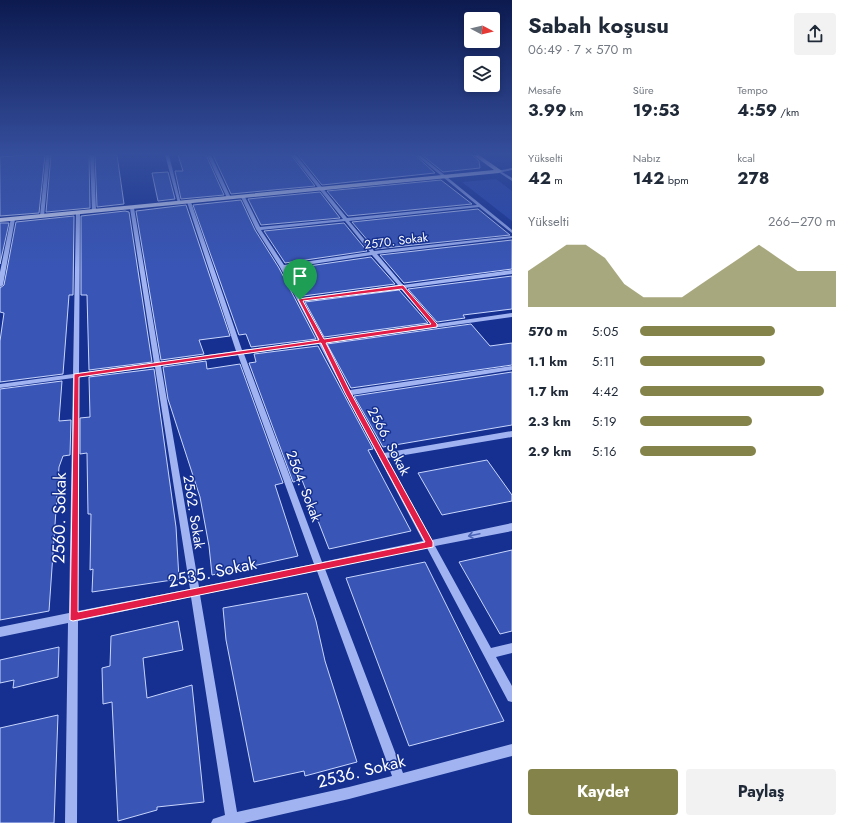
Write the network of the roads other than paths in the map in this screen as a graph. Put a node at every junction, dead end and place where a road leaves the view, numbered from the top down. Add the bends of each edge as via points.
1 (44, 193) edge
2 (93, 193) edge
3 (181, 193) edge
4 (227, 193) edge
5 (274, 193) edge
6 (325, 193) edge
7 (465, 193) edge
8 (243, 197) junction
9 (229, 198) junction
10 (185, 203) junction
11 (480, 206) junction
12 (132, 208) junction
13 (94, 211) junction
14 (78, 213) junction
15 (42, 216) junction
16 (13, 219) junction
17 (0, 220) edge
18 (347, 220) junction
19 (258, 229) junction
20 (512, 232) edge
21 (512, 237) edge
22 (373, 253) junction
23 (282, 267) junction
24 (512, 272) edge
25 (0, 285) edge
26 (403, 287) junction
27 (300, 300) junction
28 (512, 315) edge
29 (435, 326) junction
30 (322, 341) junction
31 (240, 353) junction
32 (157, 364) junction
33 (512, 368) edge
34 (76, 376) junction
35 (0, 386) edge
36 (348, 393) junction
37 (512, 434) edge
38 (382, 456) junction
39 (512, 527) edge
40 (430, 544) junction
41 (321, 567) junction
42 (194, 592) junction
43 (73, 617) junction
44 (0, 632) edge
45 (512, 648) edge
46 (490, 653) junction
47 (512, 697) edge
48 (512, 750) edge
49 (399, 779) junction
50 (232, 820) junction
51 (71, 823) edge
52 (217, 823) edge

1 - 15 street
2 - 13 street
3 - 10 street, 2564. Sokak
4 - 9 street
5 - 8 main road
6 - 18 street
7 - 11 street
8 - 9 main road
8 - 19 street, 2566. Sokak
9 - 10 main road
10 - 12 main road
10 - 31 street, 2564. Sokak
11 - 18 street
11 - 20 street
12 - 13 main road
12 - 32 street, 2562. Sokak
13 - 14 main road
14 - 15 main road
14 - 34 street, 2560. Sokak
15 - 16 main road
16 - 17 main road
16 - 25 street
18 - 19 street
18 - 22 street
19 - 23 street, 2566. Sokak
21 - 22 street, 2570. Sokak
22 - 23 street, 2570. Sokak
22 - 26 street
23 - 27 street, 2566. Sokak
24 - 26 street
26 - 27 street
26 - 29 street
27 - 30 street, 2566. Sokak
28 - 29 street
29 - 30 street
30 - 31 street
30 - 36 street, 2566. Sokak
31 - 32 street
31 - 41 street, 2564. Sokak
32 - 34 street
32 - 42 street, 2562. Sokak
33 - 36 street
34 - 35 street
34 - 43 street, 2560. Sokak
36 - 38 street, 2566. Sokak
37 - 38 street
38 - 40 street, 2566. Sokak
39 -> 40 street, 2535. Sokak
40 - 41 street, 2535. Sokak
40 - 46 street, 2566. Sokak
41 - 42 street, 2535. Sokak
41 - 49 street, 2564. Sokak
42 - 43 street, 2535. Sokak
42 - 50 street, 2562. Sokak
43 - 44 street, 2535. Sokak
43 - 51 street, 2560. Sokak
45 - 46 street
46 - 47 street, 2566. Sokak
48 - 49 street, 2536. Sokak
49 - 50 street, 2536. Sokak
50 - 52 street, 2536. Sokak

